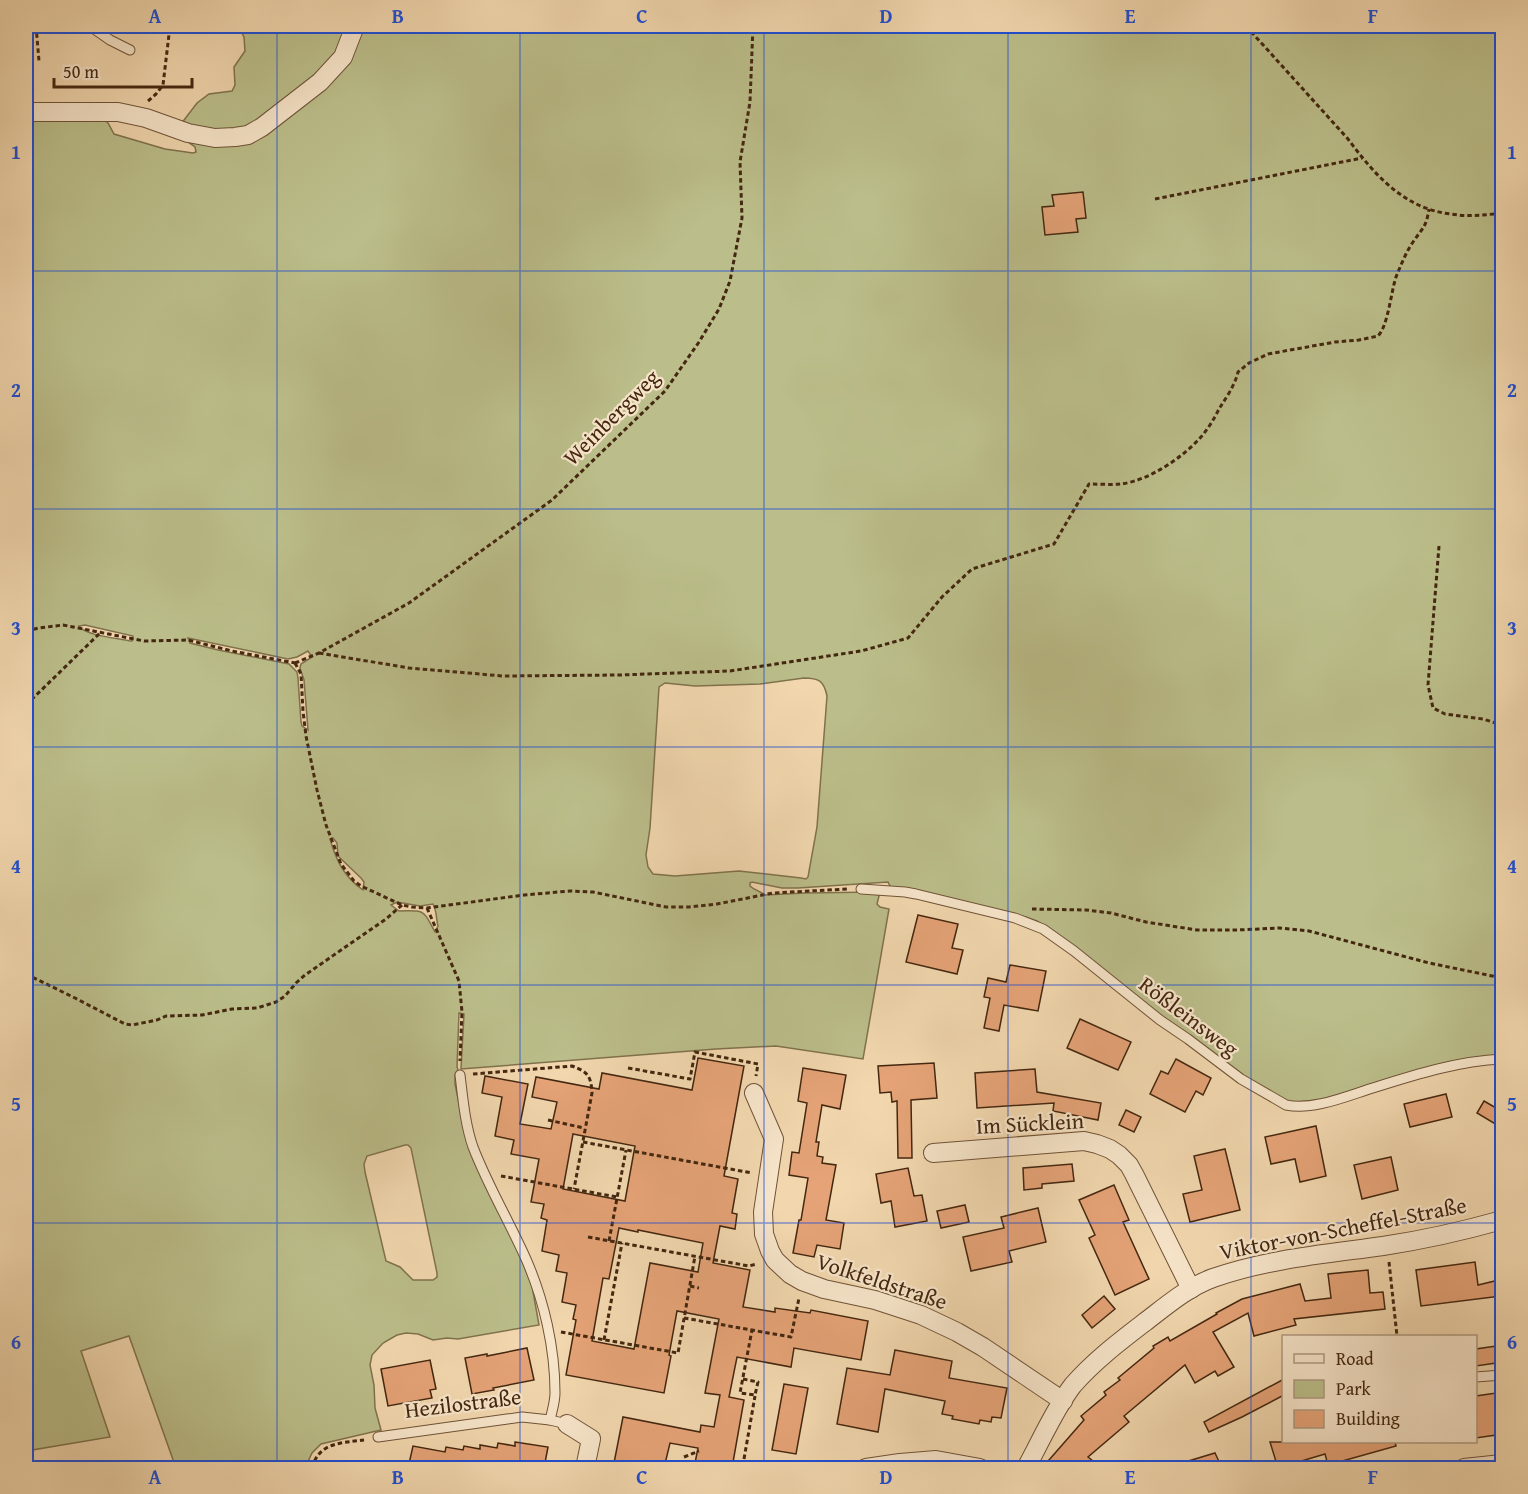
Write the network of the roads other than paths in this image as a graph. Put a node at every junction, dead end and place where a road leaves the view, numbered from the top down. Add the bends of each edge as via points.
1 (90, 26) edge
2 (355, 26) edge
3 (130, 50) dead end
4 (26, 112) edge
5 (861, 889) road end
6 (1503, 1059) edge
7 (460, 1075) road end
8 (753, 1093) dead end
9 (933, 1153) dead end
10 (1503, 1220) edge
11 (1191, 1289) junction
12 (1503, 1375) edge
13 (1477, 1377) edge
14 (1063, 1401) junction
15 (559, 1422) junction
16 (378, 1437) road end
17 (1503, 1464) edge
18 (927, 1465) edge
19 (585, 1468) edge
20 (866, 1468) edge
21 (980, 1468) edge
22 (1026, 1468) edge
23 (1464, 1468) edge

1 - 3 lane
2 - 4 street via 343,57 320,82 248,135 215,138 118,112
5 - 6 lane, Rößleinsweg via 916,894 1015,918 1042,929 1240,1079 1286,1106 1317,1105 1438,1069
7 - 15 lane via 473,1146 537,1290 553,1364
8 - 14 street, Volkfeldstraße via 774,1139 763,1212 764,1234 770,1251 790,1274 825,1289 921,1315 983,1347
9 - 11 street, Im Sücklein via 1084,1141 1110,1149 1134,1174
10 - 11 street, Viktor-von-Scheffel-Straße via 1449,1234 1237,1270
11 - 14 street, Viktor-von-Scheffel-Straße via 1112,1347
12 - 13 lane
14 - 22 street, Viktor-von-Scheffel-Straße
15 - 16 lane, Hezilostraße via 522,1417
15 - 19 street, Hezilostraße via 591,1439
17 - 23 street
18 - 20 street via 900,1463
18 - 21 street via 936,1460

